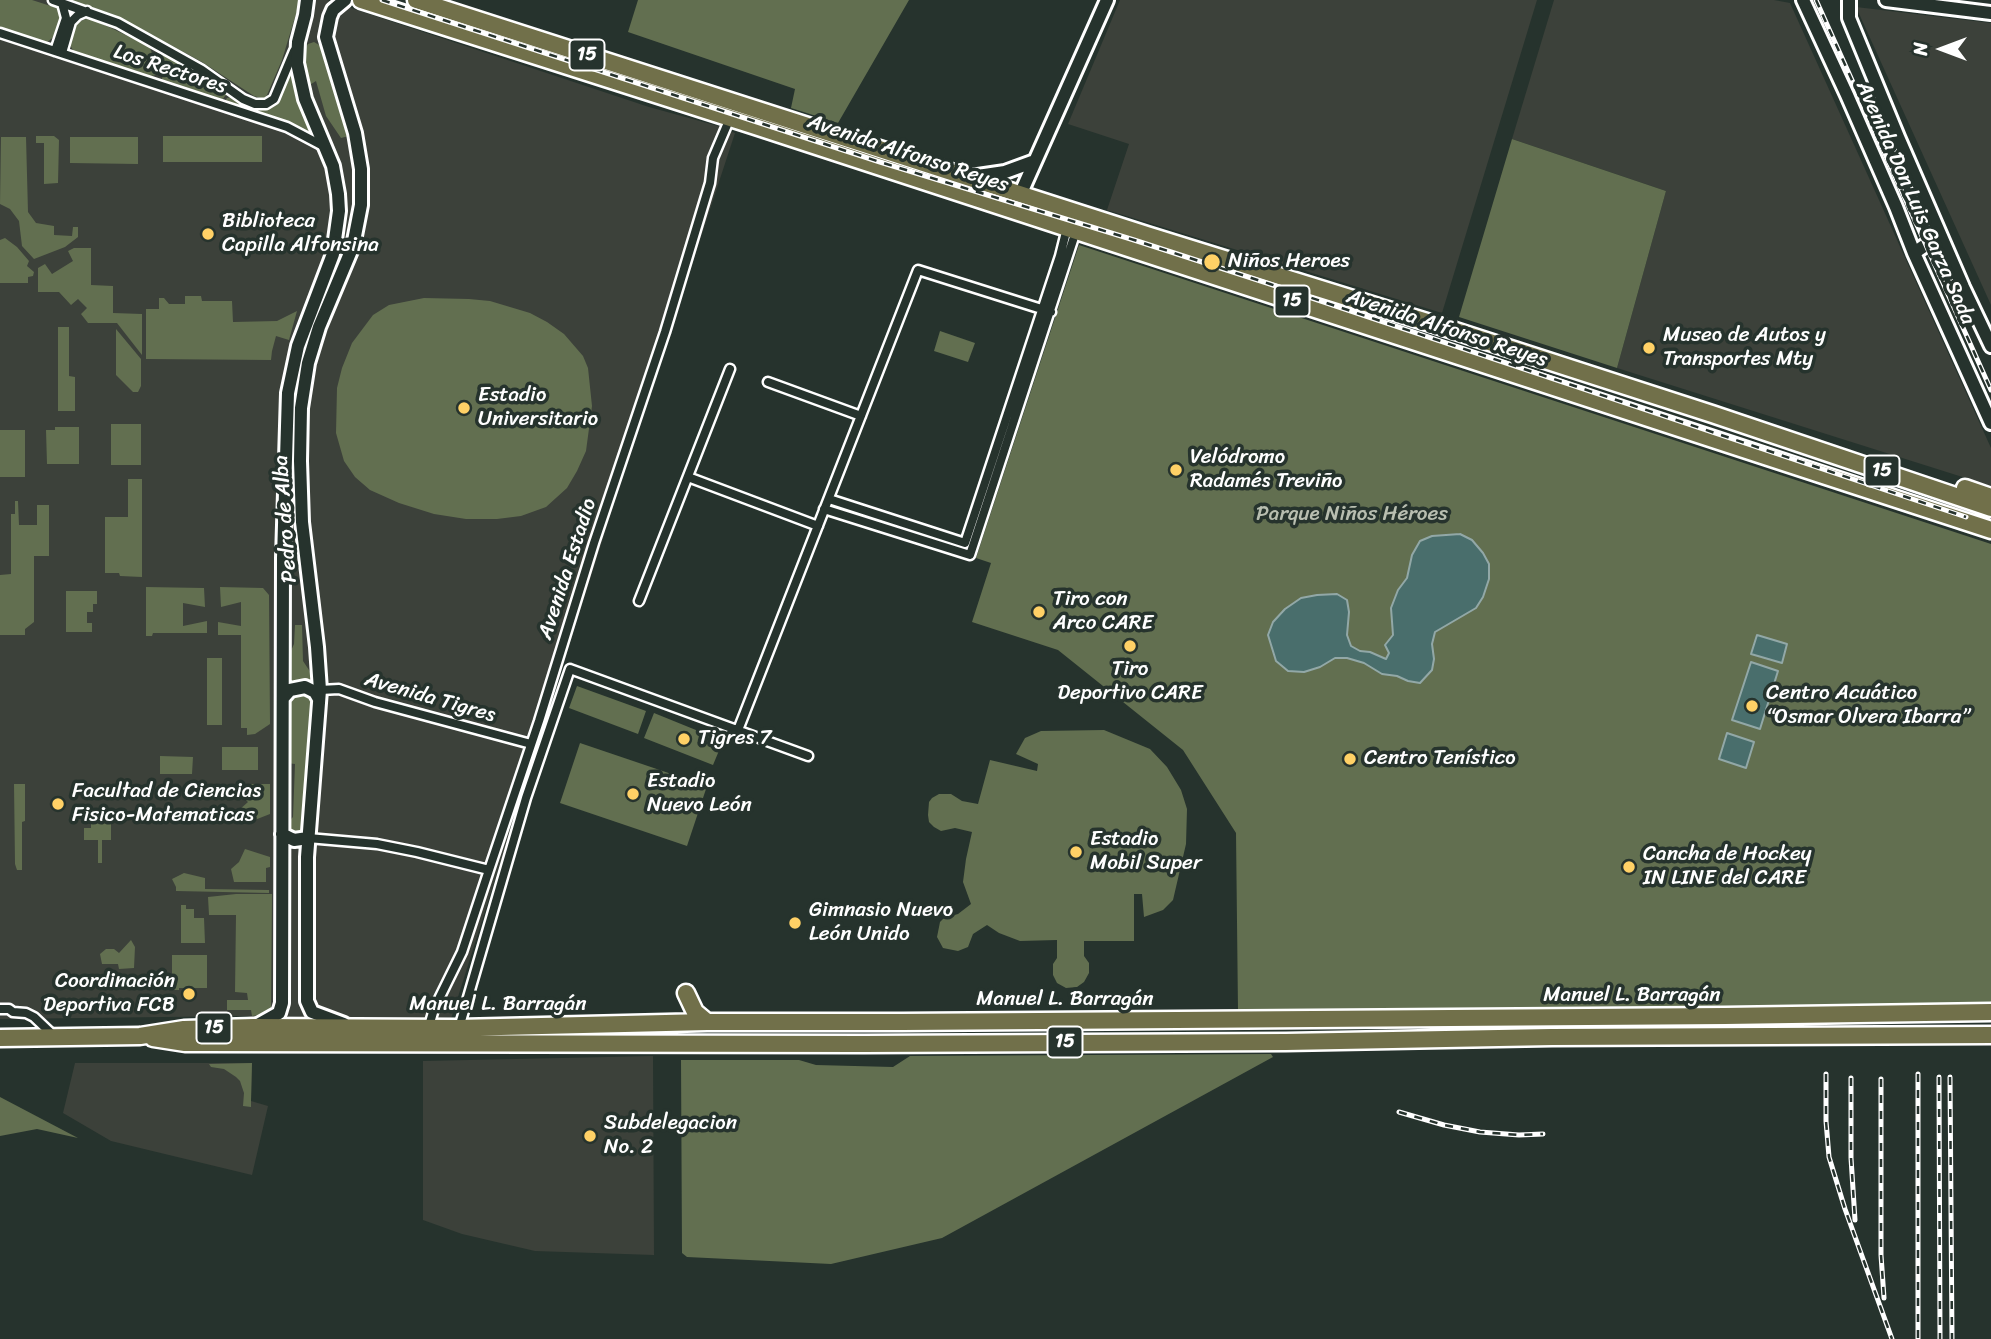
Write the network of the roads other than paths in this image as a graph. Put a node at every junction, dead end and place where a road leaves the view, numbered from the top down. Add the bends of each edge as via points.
1 (307, 0) edge
2 (345, 0) edge
3 (361, 0) edge
4 (415, 0) edge
5 (1107, 0) edge
6 (1803, 0) edge
7 (1849, 0) edge
8 (1886, 0) edge
9 (57, 2) edge
10 (1976, 6) edge
11 (87, 11) junction
12 (1991, 13) edge
13 (0, 33) edge
14 (298, 42) junction
15 (327, 42) junction
16 (59, 52) junction
17 (609, 79) junction
18 (673, 83) junction
19 (730, 118) junction
20 (326, 148) junction
21 (1035, 161) junction
22 (969, 178) junction
23 (1002, 188) junction
24 (1020, 195) junction
25 (1044, 221) junction
26 (1071, 230) junction
27 (1940, 235) junction
28 (337, 236) junction
29 (355, 239) junction
30 (1914, 253) junction
31 (1323, 291) junction
32 (1047, 311) junction
33 (1349, 320) junction
34 (1991, 346) edge
35 (1027, 368) junction
36 (730, 369) dead end
37 (768, 382) dead end
38 (1712, 414) junction
39 (861, 416) junction
40 (1665, 423) junction
41 (1991, 423) edge
42 (688, 477) junction
43 (1991, 497) edge
44 (829, 499) junction
45 (1991, 508) edge
46 (824, 509) junction
47 (818, 526) junction
48 (1991, 530) edge
49 (1991, 540) edge
50 (639, 601) dead end
51 (319, 694) junction
52 (283, 698) junction
53 (738, 730) junction
54 (531, 744) junction
55 (808, 756) dead end
56 (282, 834) junction
57 (308, 838) junction
58 (489, 870) junction
59 (686, 993) dead end
60 (0, 1009) edge
61 (1991, 1012) edge
62 (1991, 1021) edge
63 (707, 1022) junction
64 (756, 1023) junction
65 (599, 1025) junction
66 (351, 1026) junction
67 (254, 1027) junction
68 (429, 1027) junction
69 (459, 1028) junction
70 (1955, 1035) junction
71 (1991, 1035) edge
72 (140, 1036) junction
73 (55, 1037) junction
74 (0, 1038) edge

1 - 14 street, Pedro de Alba
2 - 15 street, Pedro de Alba via 333,10 326,28
3 - 17 highway, 15
4 - 18 highway, 15
5 - 21 street
6 - 30 street, Avenida Don Luis Garza Sada
7 - 27 street, Avenida Don Luis Garza Sada via 1849,18
8 - 10 street
9 - 11 street
9 - 16 street via 66,18
10 - 12 street
11 - 14 street via 186,60 255,104 274,99
11 - 16 street via 71,22
13 - 16 street, Los Rectores
14 - 15 street via 311,36
14 - 20 street, Pedro de Alba via 303,92
15 - 29 street, Pedro de Alba via 361,169
16 - 20 street, Los Rectores via 287,127
17 - 18 highway
17 - 19 highway, 15
18 - 22 highway, Avenida Alfonso Reyes / 15
19 - 25 highway, Avenida Alfonso Reyes / 15
19 - 54 street, Avenida Estadio via 713,158 709,186 665,332
20 - 28 street, Pedro de Alba via 338,194
21 - 22 street
21 - 24 street
22 - 23 highway, Avenida Alfonso Reyes / 15
23 - 24 highway, Avenida Alfonso Reyes / 15
23 - 25 highway
24 - 31 highway, Avenida Alfonso Reyes / 15
25 - 26 highway, Avenida Alfonso Reyes / 15
26 - 32 street
26 - 33 highway, Avenida Alfonso Reyes / 15
27 - 30 street
27 - 34 street, Avenida Don Luis Garza Sada
28 - 29 street
28 - 52 street, Pedro de Alba via 298,346 288,393
29 - 51 street, Pedro de Alba via 314,340 301,408 301,511
30 - 41 street, Avenida Don Luis Garza Sada
31 - 33 highway
31 - 38 highway, Avenida Alfonso Reyes / 15
32 - 35 street
32 - 39 street via 918,270
33 - 40 highway, Avenida Alfonso Reyes / 15
35 - 44 street via 965,543
35 - 46 street via 970,555
36 - 42 street
37 - 39 street
38 - 43 highway via 1746,417
38 - 45 highway, Avenida Alfonso Reyes / 15
39 - 44 street
40 - 48 highway, Avenida Alfonso Reyes / 15
40 - 49 highway via 1681,436
42 - 47 street
42 - 50 street
44 - 46 street
46 - 47 street
47 - 53 street
51 - 52 street via 305,687
51 - 54 street, Avenida Tigres via 339,689
51 - 57 street, Pedro de Alba
52 - 56 street, Pedro de Alba
53 - 55 street
53 - 69 street via 570,669 526,798
54 - 58 street, Avenida Estadio
56 - 57 street via 295,840
56 - 67 street, Pedro de Alba via 282,1006 276,1015
57 - 58 street via 397,848
57 - 66 street, Pedro de Alba via 308,1005 318,1015
58 - 68 street, Avenida Estadio via 462,952
59 - 63 highway via 695,1012
60 - 73 street via 34,1017
61 - 64 highway, Manuel L. Barragán / 15
62 - 70 highway via 1970,1022
63 - 64 highway, Manuel L. Barragán / 15
63 - 65 highway, Manuel L. Barragán / 15
64 - 65 highway via 702,1031 613,1030
65 - 69 highway, Manuel L. Barragán / 15
66 - 67 highway, Manuel L. Barragán / 15
66 - 68 highway, Manuel L. Barragán / 15
67 - 72 highway, Manuel L. Barragán / 15 via 184,1029
68 - 69 highway, Manuel L. Barragán / 15
70 - 71 highway, Manuel L. Barragán / 15
70 - 72 highway, Manuel L. Barragán / 15 via 875,1044 185,1043
72 - 73 highway, Manuel L. Barragán / 15
73 - 74 highway, Manuel L. Barragán / 15

